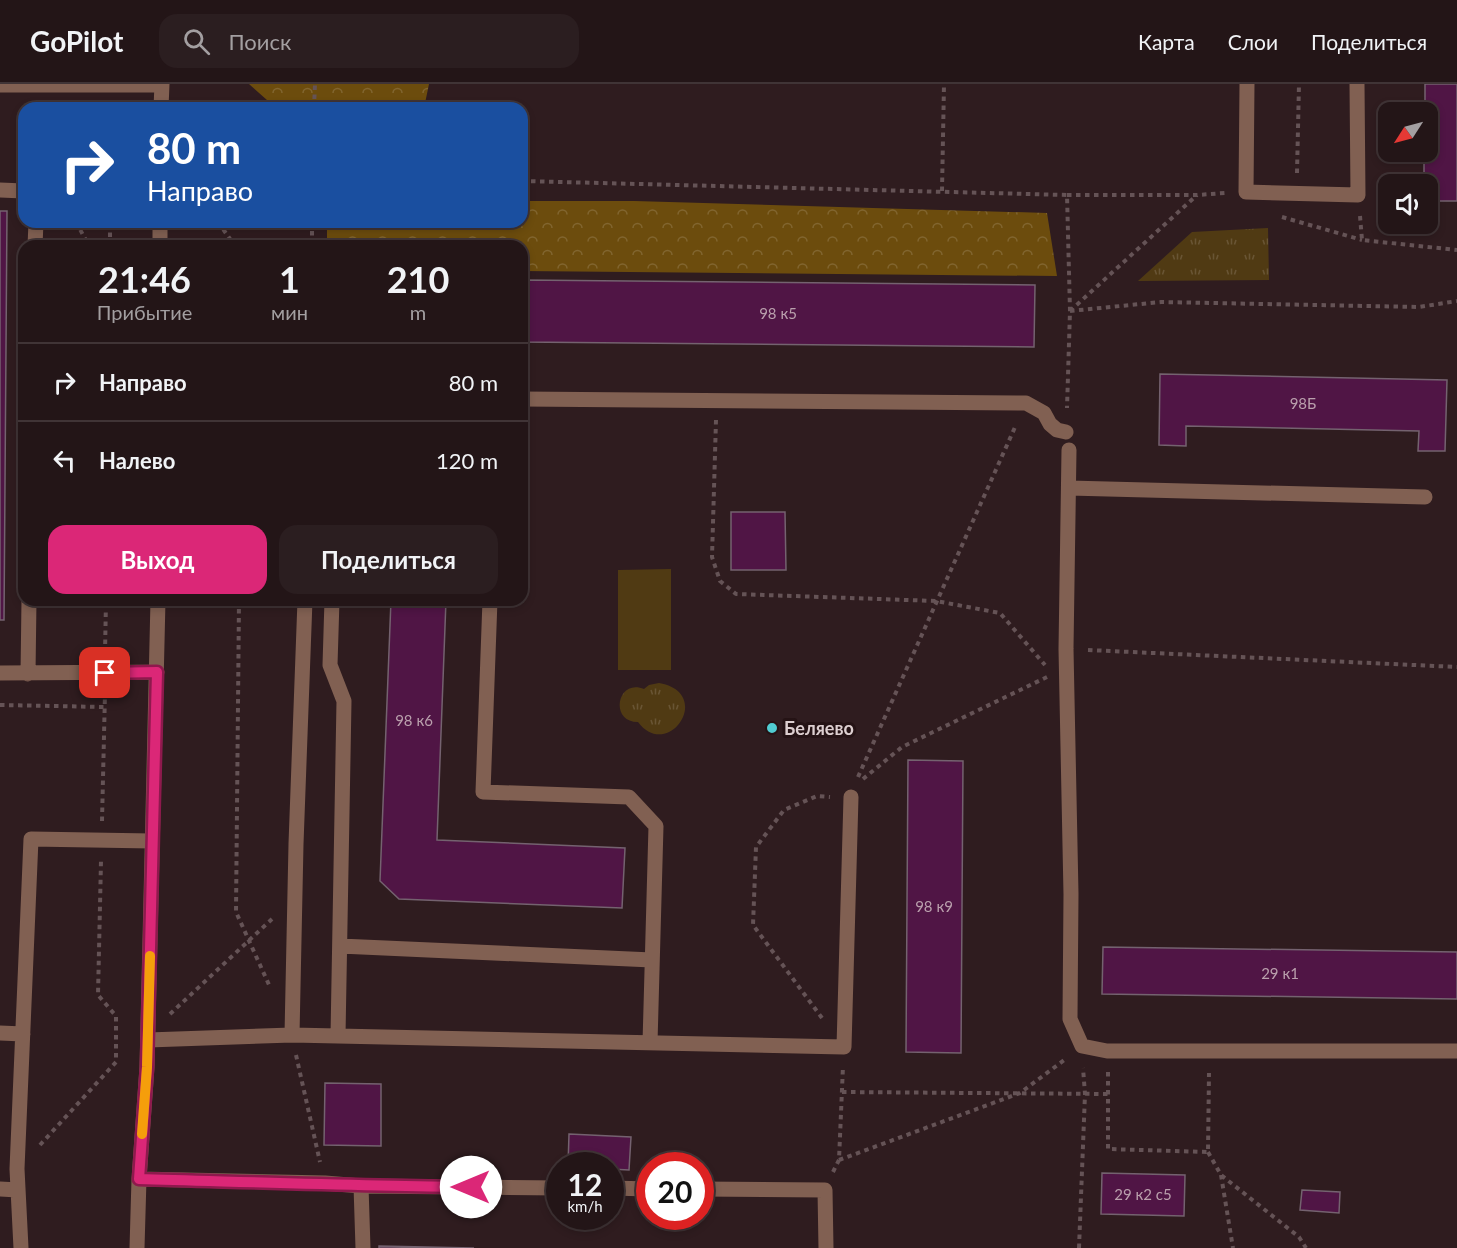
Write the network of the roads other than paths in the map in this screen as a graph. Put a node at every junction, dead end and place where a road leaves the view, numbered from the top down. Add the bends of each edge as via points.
1 (1247, 84) edge
2 (1357, 84) edge
3 (5, 85) edge
4 (162, 85) edge
5 (161, 102) edge
6 (0, 190) edge
7 (18, 191) edge
8 (528, 399) edge
9 (1066, 432) road end
10 (1069, 450) dead end
11 (1069, 488) junction
12 (1425, 497) dead end
13 (29, 606) edge
14 (158, 606) edge
15 (305, 606) edge
16 (332, 606) edge
17 (490, 606) edge
18 (157, 672) junction
19 (0, 673) edge
20 (28, 674) junction
21 (851, 797) road end
22 (152, 841) junction
23 (340, 946) junction
24 (652, 960) junction
25 (0, 1033) edge
26 (22, 1034) junction
27 (292, 1035) junction
28 (338, 1036) junction
29 (148, 1037) junction
30 (650, 1043) junction
31 (1457, 1051) edge
32 (139, 1179) junction
33 (362, 1186) junction
34 (546, 1188) edge
35 (0, 1189) edge
36 (714, 1189) edge
37 (18, 1190) junction
38 (21, 1248) edge
39 (137, 1248) edge
40 (363, 1248) edge
41 (826, 1248) edge

1 - 2 lane via 1246,192 1358,195
3 - 4 lane
4 - 5 lane
6 - 7 lane
8 - 9 lane via 1026,403 1044,412 1057,430
10 - 11 lane
11 - 12 lane
11 - 31 lane via 1066,691 1070,1019 1082,1046 1107,1051
13 - 20 lane
14 - 18 lane
15 - 27 lane
16 - 23 lane via 330,665 344,701
17 - 24 lane via 483,792 628,797 656,826
18 - 20 lane
18 - 22 lane
19 - 20 lane
21 - 30 lane via 844,1047
22 - 26 lane via 31,839
22 - 29 lane
23 - 24 lane
23 - 28 lane
24 - 30 lane
25 - 26 lane
26 - 37 lane
27 - 28 lane
27 - 29 lane
28 - 30 lane
29 - 32 lane
32 - 33 lane
32 - 39 lane
33 - 34 lane
33 - 40 lane
35 - 37 lane
36 - 41 lane via 825,1190
37 - 38 lane

